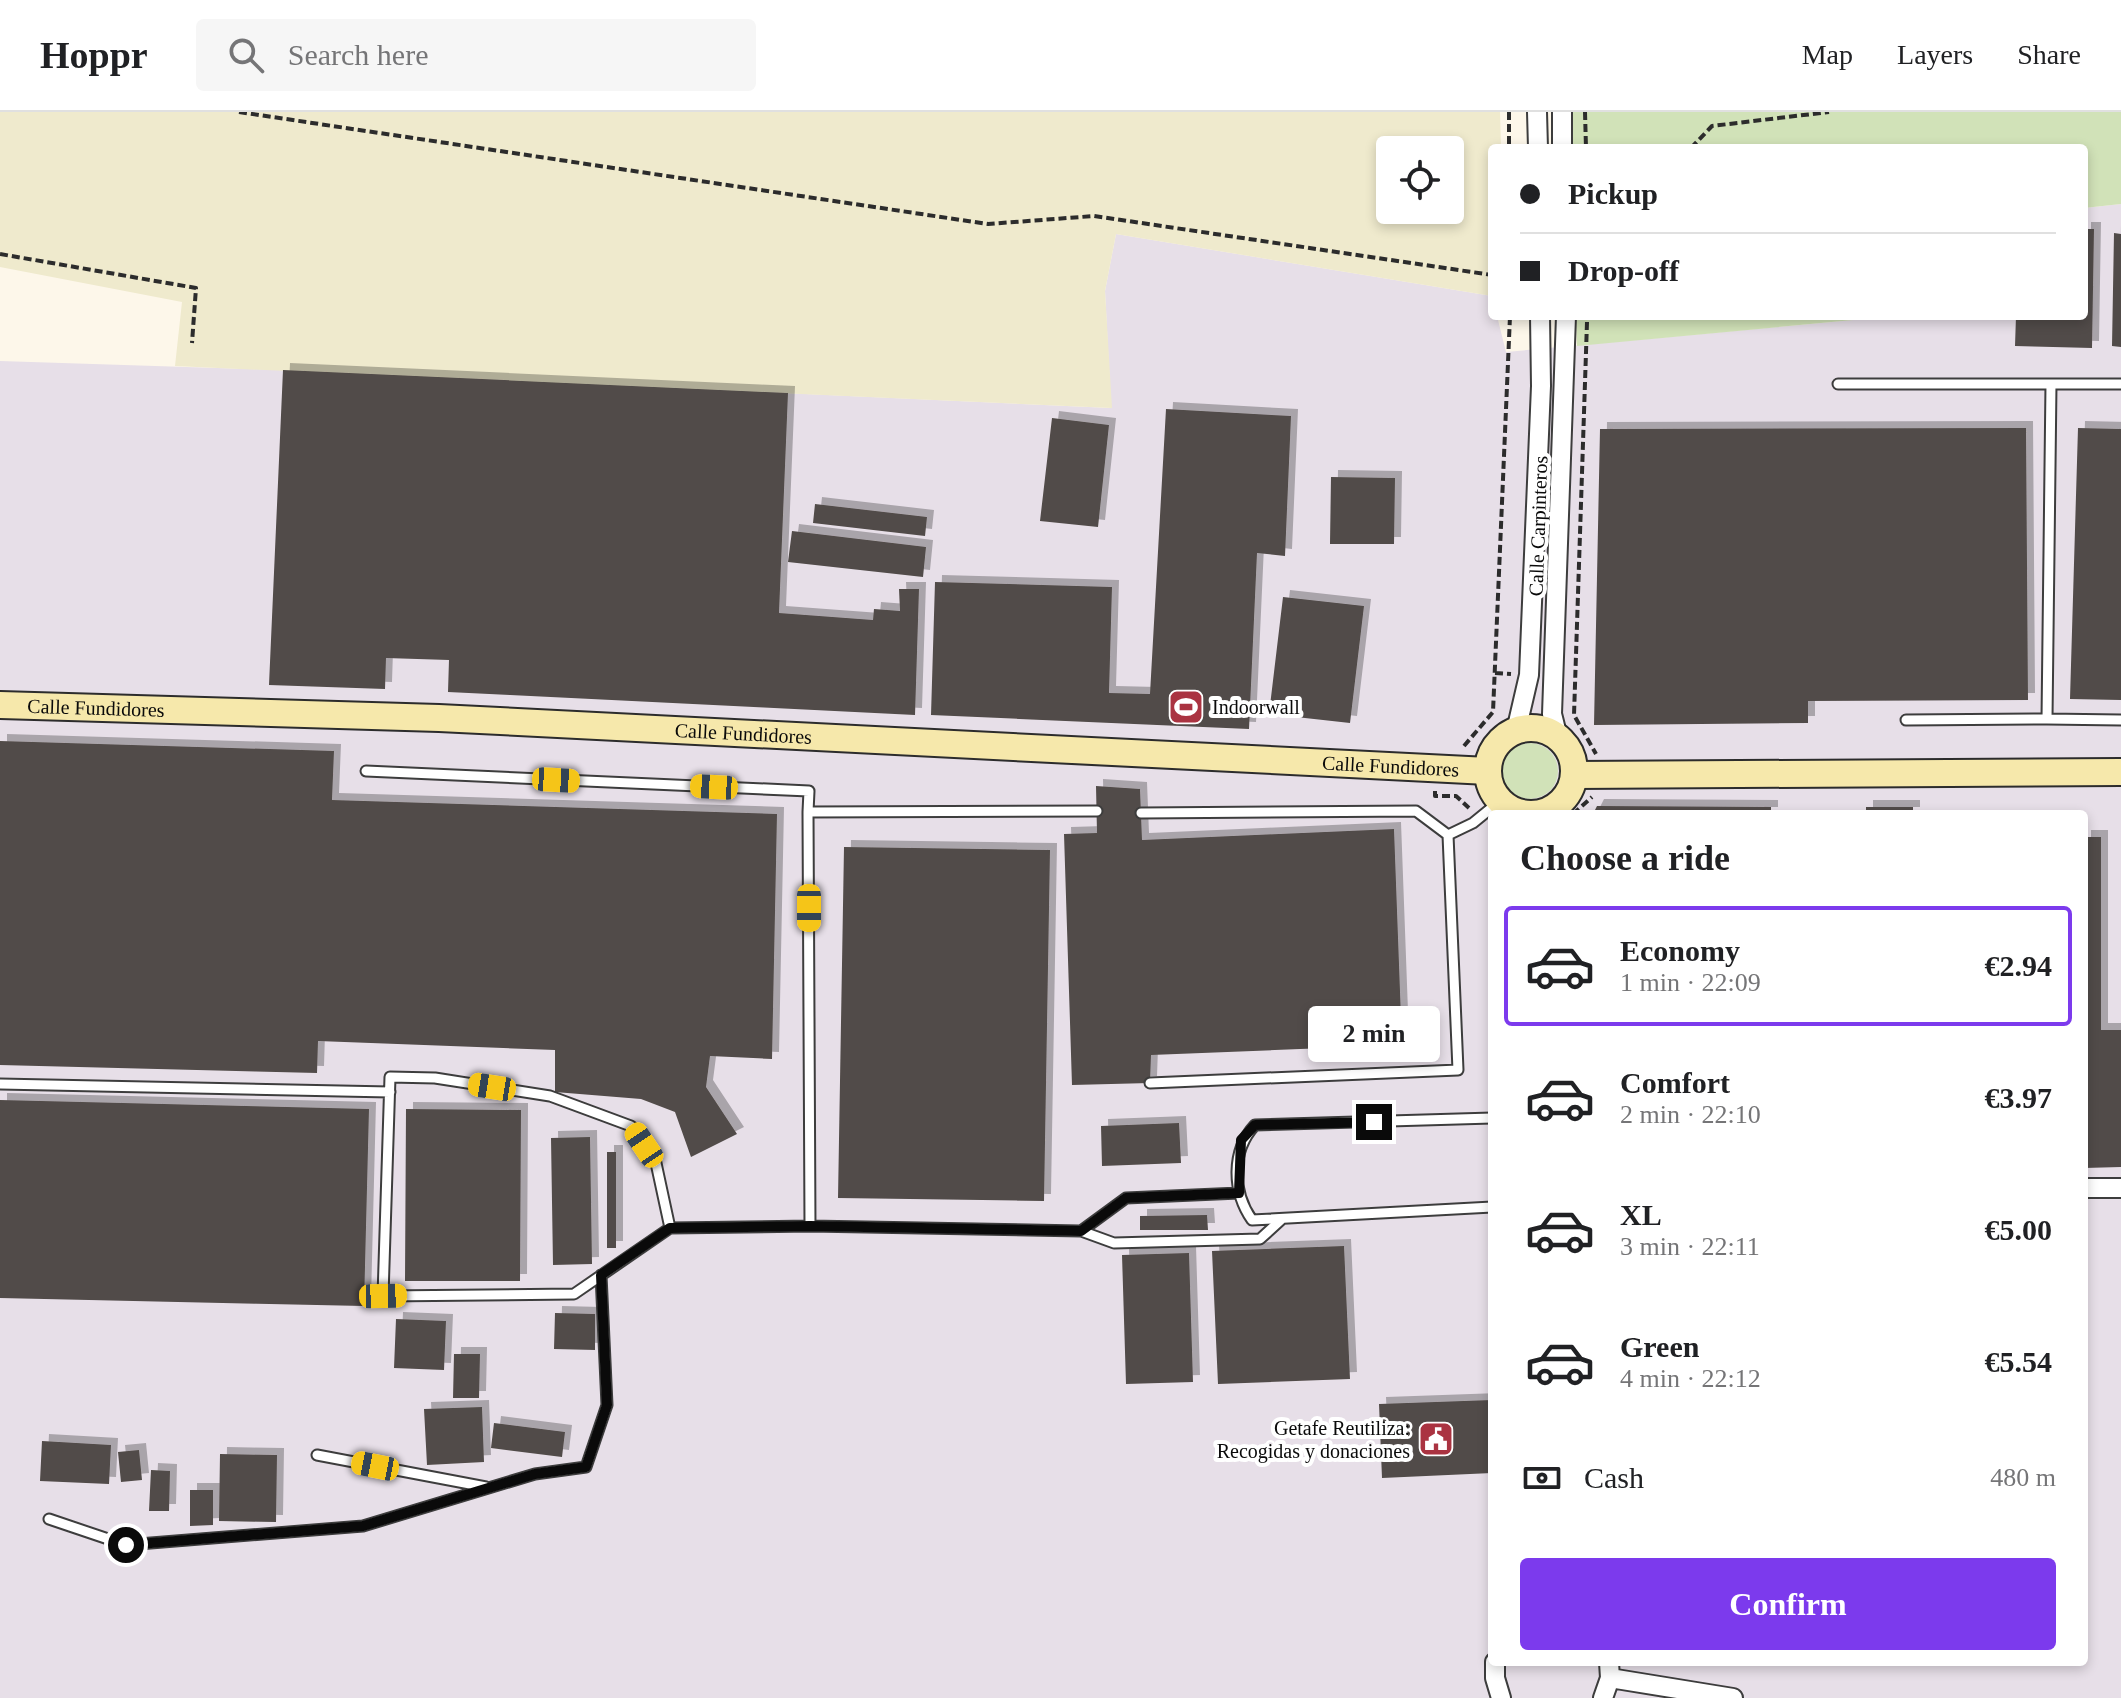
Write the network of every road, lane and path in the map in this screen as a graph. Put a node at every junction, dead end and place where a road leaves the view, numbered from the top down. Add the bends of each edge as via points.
1 (239, 112) edge
2 (1509, 112) edge
3 (1537, 112) edge
4 (1562, 112) edge
5 (1585, 112) edge
6 (1829, 112) edge
7 (1509, 144) edge
8 (1538, 144) edge
9 (1562, 144) edge
10 (1586, 144) edge
11 (1695, 144) edge
12 (0, 254) edge
13 (1488, 274) edge
14 (1510, 320) edge
15 (1540, 320) edge
16 (1566, 320) edge
17 (1587, 320) edge
18 (192, 343) dead end
19 (1838, 384) dead end
20 (2051, 384) junction
21 (2121, 384) edge
22 (0, 705) edge
23 (2047, 719) junction
24 (1906, 720) dead end
25 (2121, 720) edge
26 (1516, 731) junction
27 (1558, 738) junction
28 (1452, 746) dead end
29 (1435, 769) junction
30 (366, 771) dead end
31 (1488, 771) junction
32 (2121, 772) edge
33 (1585, 775) junction
34 (1511, 809) edge
35 (1558, 810) edge
36 (1563, 810) edge
37 (1097, 811) dead end
38 (808, 812) junction
39 (1141, 813) dead end
40 (1488, 816) edge
41 (1479, 819) junction
42 (1448, 835) junction
43 (1150, 1083) dead end
44 (0, 1084) edge
45 (390, 1092) junction
46 (1488, 1118) edge
47 (2088, 1188) edge
48 (2121, 1188) edge
49 (1239, 1193) junction
50 (1488, 1207) edge
51 (1282, 1219) junction
52 (810, 1226) junction
53 (670, 1228) junction
54 (1081, 1231) junction
55 (601, 1275) junction
56 (317, 1455) dead end
57 (490, 1488) junction
58 (49, 1519) dead end
59 (1495, 1666) edge
60 (1610, 1670) edge
61 (1501, 1698) edge
62 (1603, 1698) edge
63 (1733, 1698) edge

1 - 13 path via 988,224 1094,216
2 - 7 path
3 - 8 street
4 - 9 street
5 - 10 path
6 - 11 path via 1712,126
12 - 18 path via 196,288
14 - 28 path via 1493,712 1467,746
15 - 26 street, Calle Carpinteros via 1529,675
16 - 27 street, Calle Carpinteros via 1552,714
17 - 33 path via 1574,715 1596,750
19 - 20 lane
20 - 21 lane
20 - 23 lane
22 - 29 street, Calle Fundidores via 439,718
23 - 24 lane
23 - 25 lane
26 - 27 street via 1538,729
26 - 31 street via 1498,744
27 - 33 street
29 - 31 street, Calle Fundidores
29 - 41 path via 1435,796 1456,796
30 - 38 lane via 809,791
31 - 34 street via 1492,790
32 - 33 street
33 - 35 street
33 - 36 path via 1597,793
37 - 38 lane
38 - 52 lane
39 - 42 lane via 1416,811
40 - 41 lane
41 - 42 lane
42 - 43 lane via 1458,1070
44 - 45 lane
45 - 53 lane via 390,1077 435,1078 550,1096 631,1126 656,1163
45 - 55 lane via 383,1296 574,1294
46 - 49 lane via 1255,1125 1241,1140
47 - 48 street
49 - 51 lane via 1252,1220
49 - 54 lane via 1126,1198
50 - 51 lane
51 - 54 lane via 1260,1239 1114,1243
52 - 53 lane
52 - 54 lane
53 - 55 lane
55 - 57 lane via 607,1405 586,1467 535,1474
56 - 57 lane
57 - 58 lane via 363,1526 126,1545
59 - 61 street
60 - 62 street
60 - 63 street

